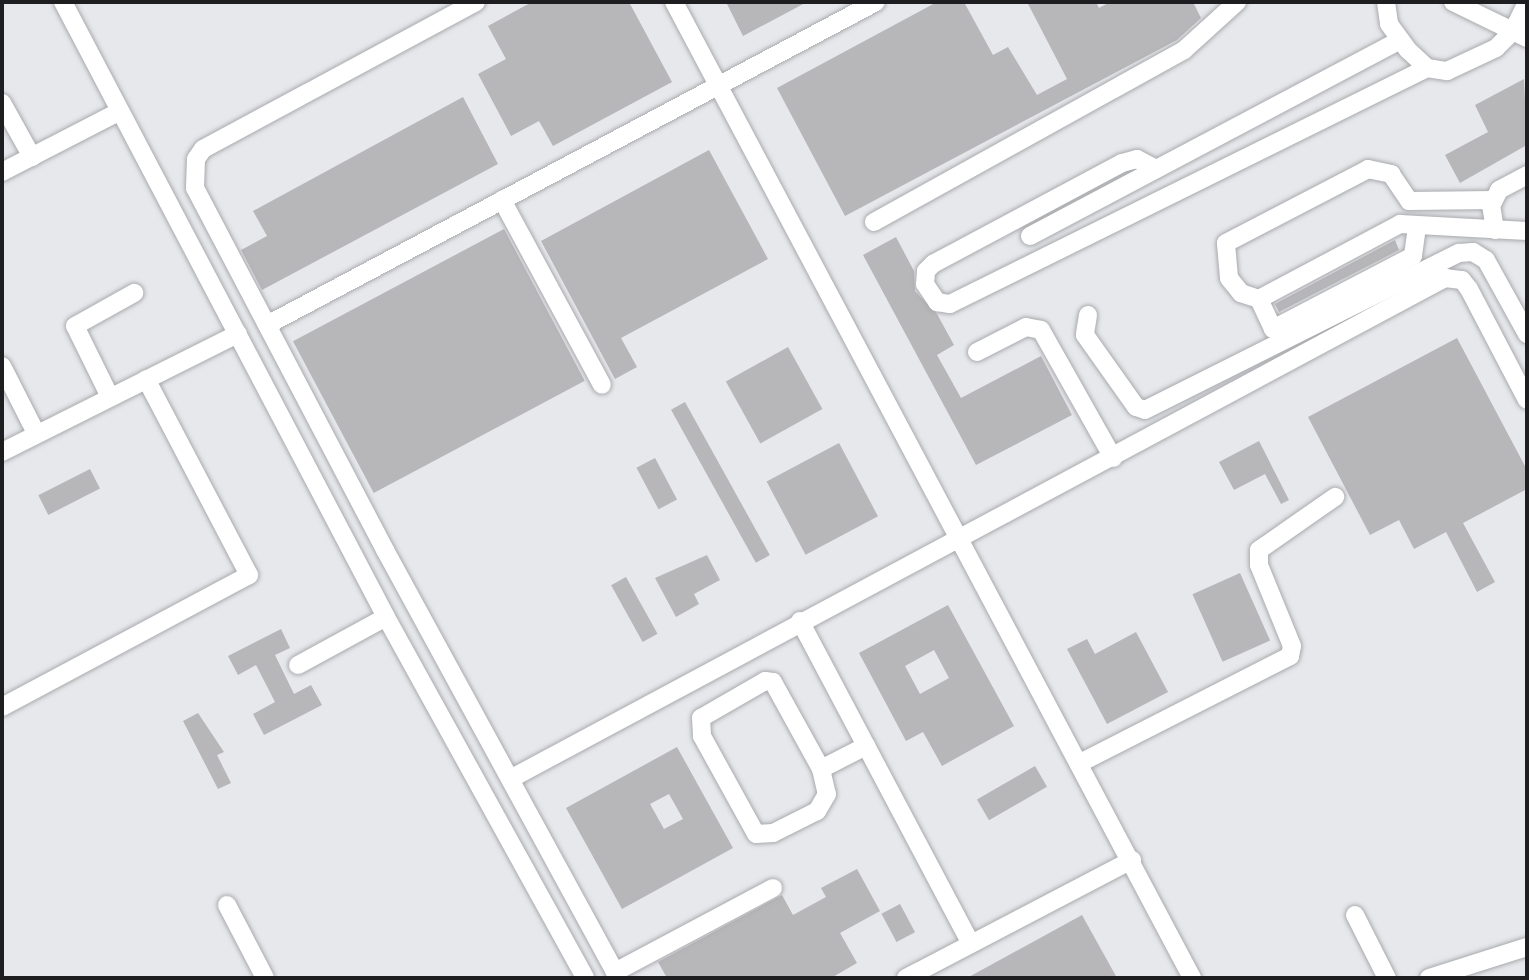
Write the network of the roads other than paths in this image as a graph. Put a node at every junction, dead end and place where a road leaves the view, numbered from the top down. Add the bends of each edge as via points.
1 (63, 2) edge
2 (476, 2) edge
3 (674, 2) edge
4 (876, 2) edge
5 (1237, 2) edge
6 (1386, 2) edge
7 (1453, 2) edge
8 (1527, 2) edge
9 (1520, 34) edge
10 (1400, 40) junction
11 (1427, 68) junction
12 (719, 86) junction
13 (2, 103) edge
14 (118, 112) junction
15 (32, 157) junction
16 (1153, 171) junction
17 (2, 172) edge
18 (1527, 175) edge
19 (1162, 199) junction
20 (502, 200) junction
21 (1494, 200) junction
22 (1019, 217) junction
23 (874, 222) dead end
24 (1417, 227) junction
25 (1495, 230) junction
26 (1527, 231) edge
27 (1030, 236) junction
28 (1042, 258) junction
29 (134, 293) dead end
30 (1259, 299) junction
31 (1088, 315) dead end
32 (267, 325) junction
33 (238, 334) junction
34 (1527, 334) edge
35 (977, 352) dead end
36 (2, 366) edge
37 (146, 379) junction
38 (602, 385) dead end
39 (110, 397) junction
40 (1527, 400) edge
41 (36, 433) junction
42 (2, 452) edge
43 (1113, 458) junction
44 (1335, 497) dead end
45 (957, 536) junction
46 (386, 617) junction
47 (800, 621) junction
48 (298, 665) dead end
49 (699, 676) junction
50 (2, 707) edge
51 (716, 707) junction
52 (866, 746) junction
53 (1080, 763) junction
54 (821, 769) junction
55 (512, 778) junction
56 (1132, 860) junction
57 (773, 888) dead end
58 (227, 905) dead end
59 (1355, 915) dead end
60 (971, 944) junction
61 (1527, 947) edge
62 (616, 975) edge
63 (265, 978) edge
64 (585, 978) edge
65 (906, 978) edge
66 (1192, 978) edge
67 (1387, 978) edge
68 (1429, 978) edge

1 - 14 street
2 - 32 street via 219,139 196,159 198,198
3 - 12 street
4 - 12 street
5 - 23 street via 1184,50
6 - 10 street via 1389,24
7 - 9 street
8 - 9 street
9 - 11 street via 1464,67
10 - 11 street
10 - 16 street
11 - 19 street
12 - 20 street
12 - 45 street
13 - 15 street
14 - 15 street
14 - 33 street
15 - 17 street
16 - 19 street
16 - 22 street via 1129,160
16 - 27 street
18 - 21 street via 1499,190
19 - 28 street
20 - 32 street
20 - 38 street
21 - 25 street via 1490,216
21 - 30 street via 1409,201 1391,174 1368,169 1226,243 1229,278 1241,293
22 - 27 street
22 - 28 street via 933,264 924,278 932,296 950,304
24 - 25 street
24 - 30 street via 1400,224
24 - 30 street via 1413,256 1273,329
25 - 26 street
27 - 28 street
29 - 39 street via 75,326
31 - 34 street via 1085,335 1136,407 1145,410 1459,253 1473,252 1486,260
32 - 55 street
33 - 37 street
33 - 46 street
35 - 43 street via 1026,327 1041,330
36 - 41 street
37 - 39 street
37 - 50 street via 249,575
39 - 41 street
40 - 43 street via 1469,289 1462,280 1445,278
41 - 42 street
43 - 45 street
44 - 53 street via 1259,550 1259,565 1292,646 1290,656
45 - 47 street
45 - 53 street
46 - 48 street
46 - 64 street
47 - 49 street
47 - 52 street
49 - 51 street
49 - 55 street
51 - 54 street via 773,682
51 - 54 street via 701,718 702,736 756,834 773,833 817,811 827,794
52 - 54 street
52 - 60 street
53 - 56 street
55 - 62 street
56 - 60 street
56 - 66 street
57 - 62 street
58 - 63 street
59 - 67 street
60 - 65 street
61 - 68 street

